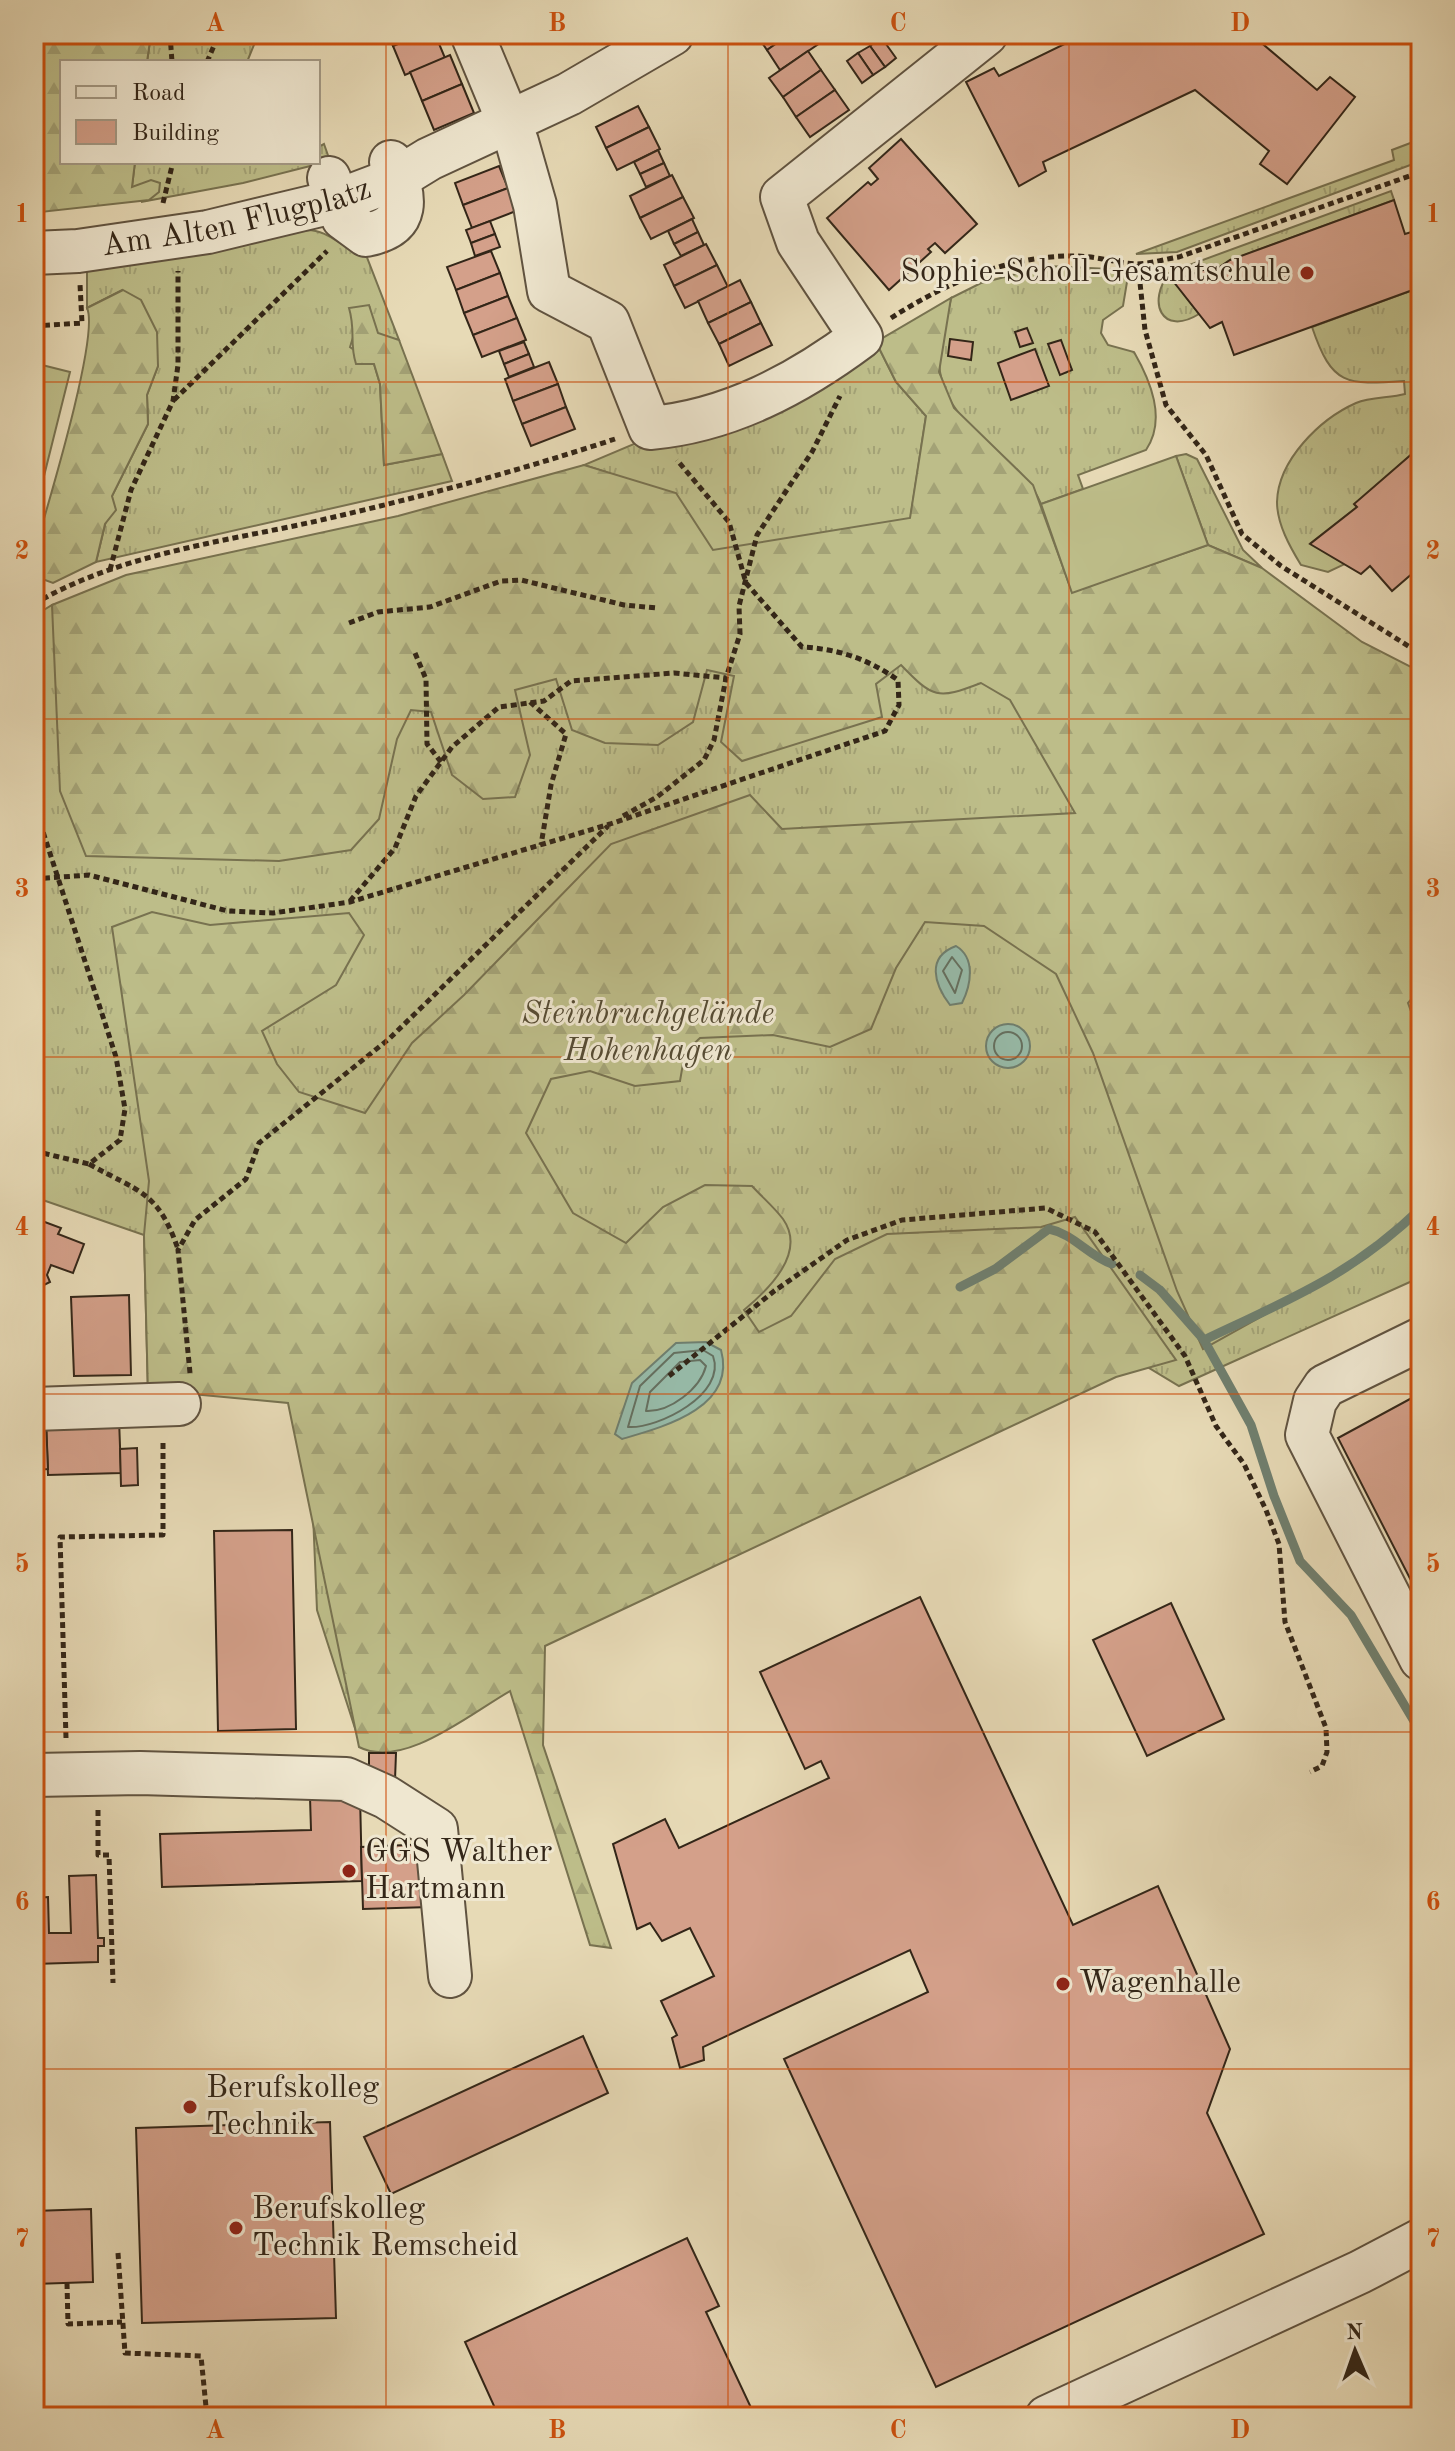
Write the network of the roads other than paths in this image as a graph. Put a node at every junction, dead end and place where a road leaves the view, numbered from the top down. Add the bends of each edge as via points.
1 (472, 34) edge
2 (672, 34) edge
3 (986, 34) edge
4 (510, 124) junction
5 (333, 190) junction
6 (34, 229) edge
7 (34, 253) edge
8 (1421, 1339) edge
9 (170, 1404) road end
10 (34, 1409) edge
11 (1421, 1659) edge
12 (51, 1774) edge
13 (450, 1976) dead end
14 (1421, 2240) edge
15 (1047, 2417) edge

1 - 4 street
2 - 4 street, Am Alten Flugplatz
3 - 4 street via 782,197 798,242 861,337 752,403 691,424 650,428 608,322 549,291 535,205
4 - 5 street, Am Alten Flugplatz
5 - 6 street, Am Alten Flugplatz
5 - 7 street, Am Alten Flugplatz via 208,232
8 - 11 street via 1325,1386 1315,1401 1307,1435
9 - 10 street
12 - 13 street via 346,1779 436,1829
14 - 15 street

